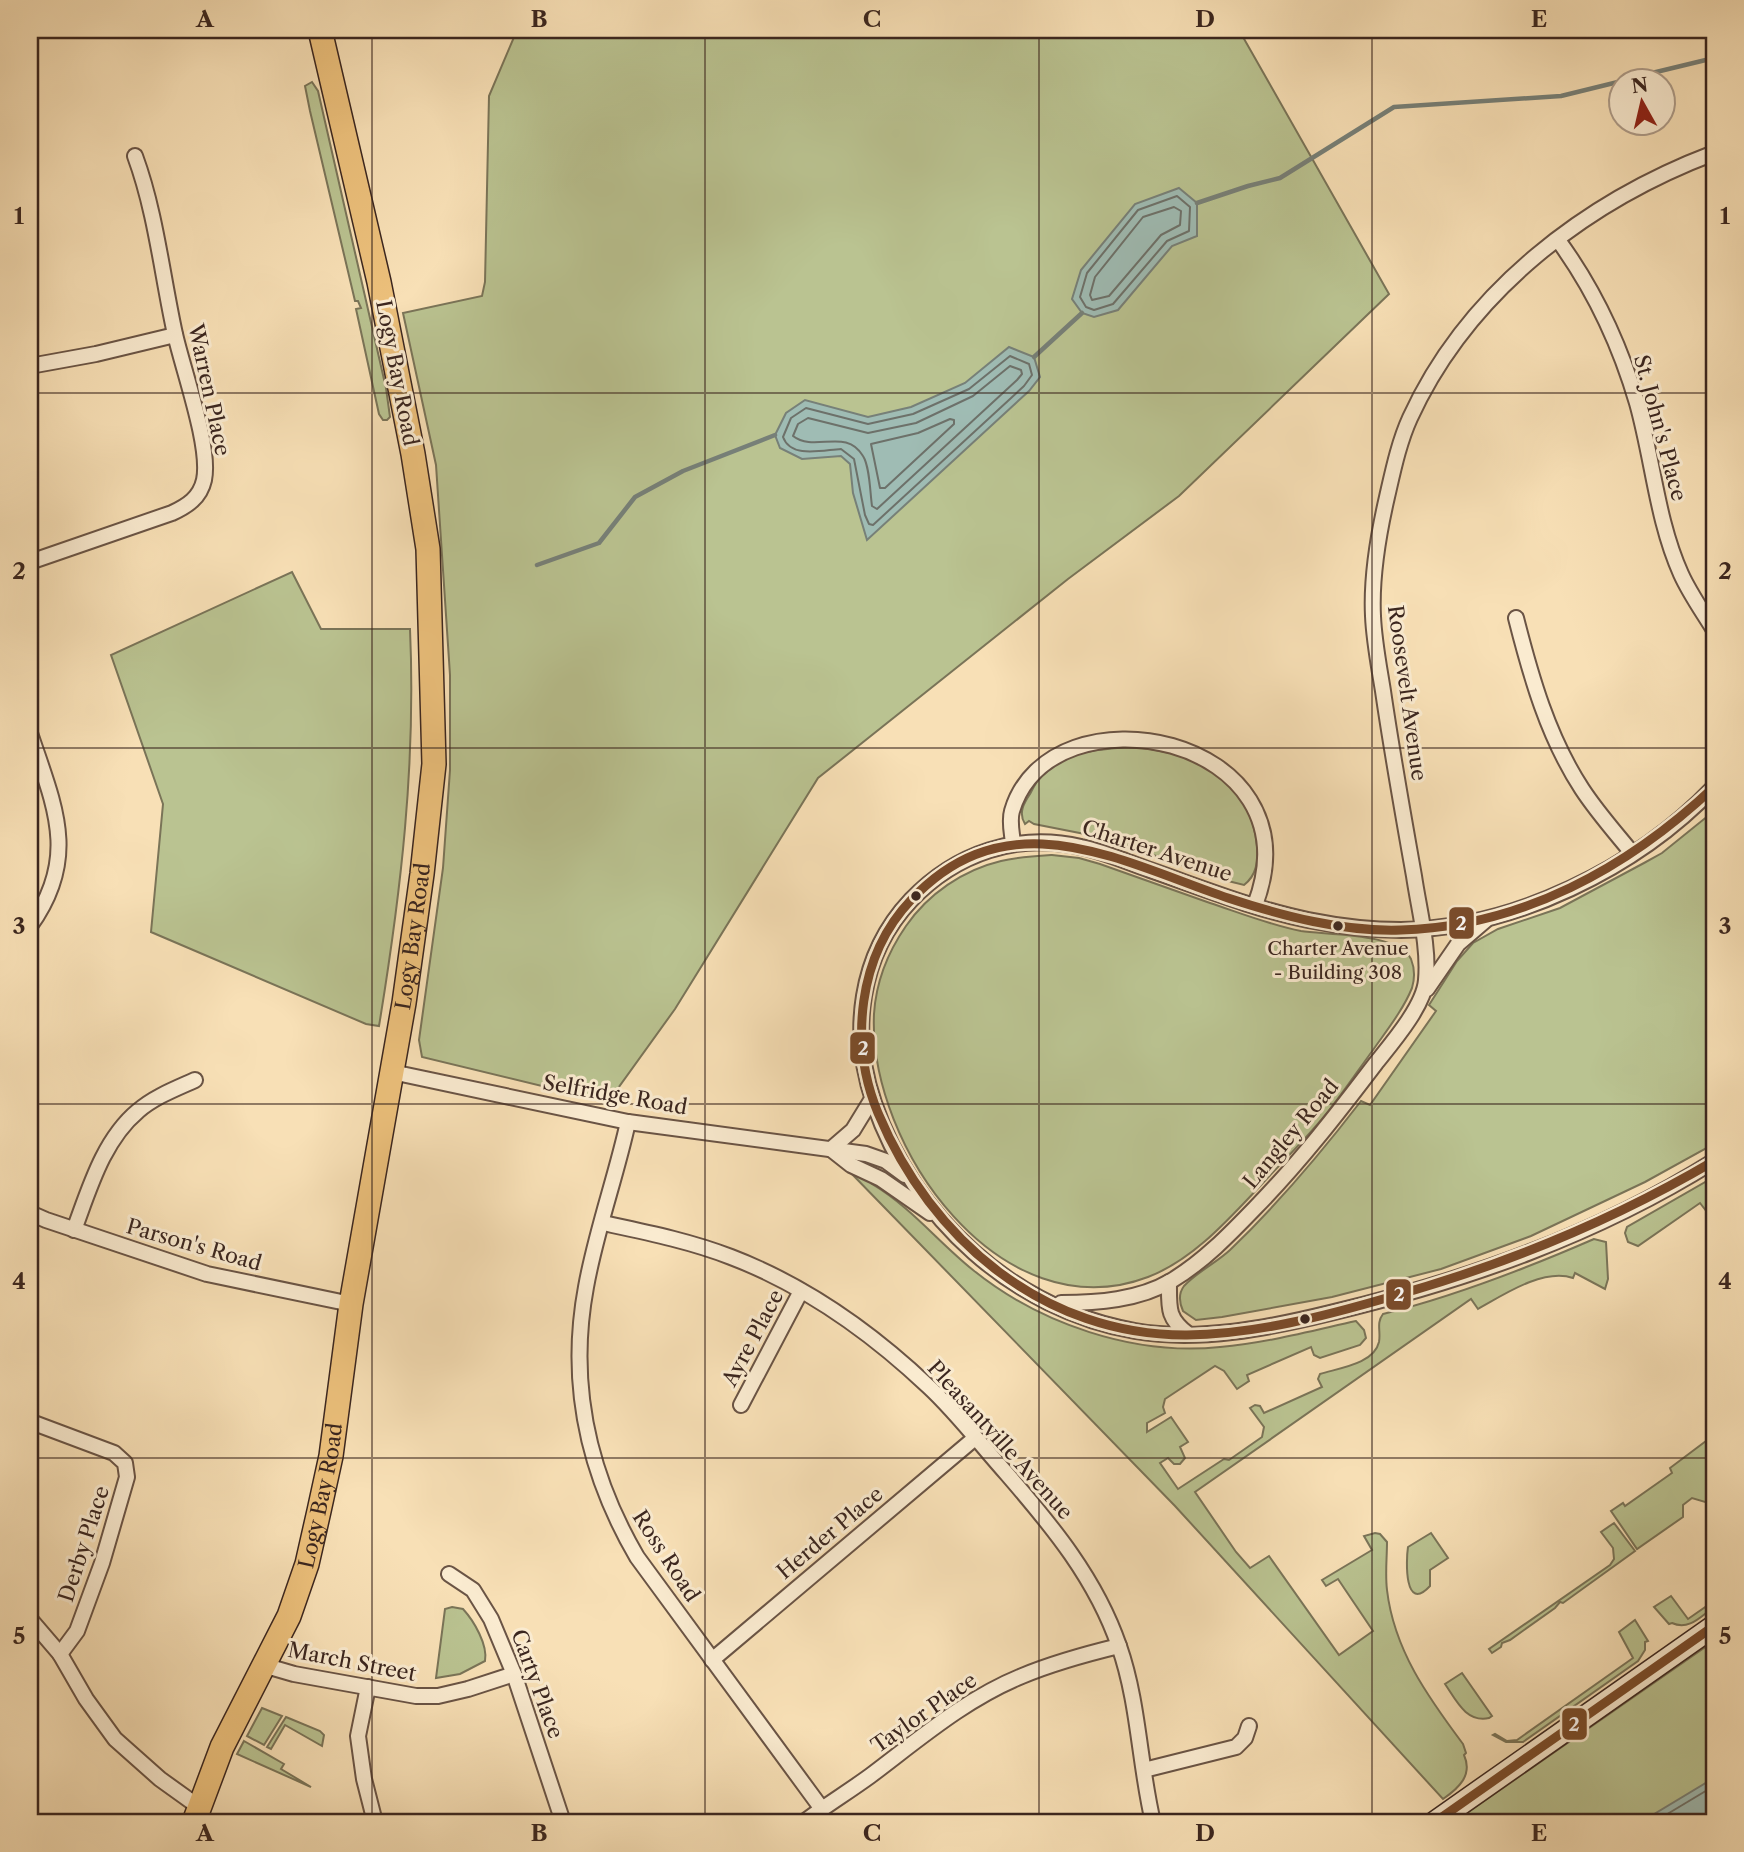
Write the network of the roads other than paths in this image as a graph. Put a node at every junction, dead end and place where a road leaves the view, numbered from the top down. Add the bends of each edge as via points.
1 (320, 30) edge
2 (1714, 153) edge
3 (135, 156) dead end
4 (1558, 240) junction
5 (175, 335) junction
6 (30, 366) edge
7 (30, 562) edge
8 (1516, 618) dead end
9 (1714, 630) edge
10 (30, 733) edge
11 (1714, 787) edge
12 (1013, 843) junction
13 (1632, 853) junction
14 (1255, 905) junction
15 (1491, 917) junction
16 (30, 926) edge
17 (1423, 929) junction
18 (1424, 993) junction
19 (392, 1072) junction
20 (195, 1080) dead end
21 (872, 1099) junction
22 (628, 1122) junction
23 (831, 1149) junction
24 (1714, 1161) edge
25 (911, 1181) junction
26 (30, 1213) edge
27 (939, 1219) junction
28 (603, 1223) junction
29 (74, 1230) junction
30 (1169, 1282) junction
31 (801, 1291) junction
32 (1054, 1303) junction
33 (351, 1304) junction
34 (1188, 1334) junction
35 (741, 1405) dead end
36 (30, 1423) edge
37 (975, 1438) junction
38 (449, 1574) dead end
39 (30, 1619) edge
40 (1714, 1626) edge
41 (1119, 1646) junction
42 (60, 1654) junction
43 (712, 1660) junction
44 (263, 1665) junction
45 (514, 1674) junction
46 (368, 1687) junction
47 (1249, 1726) dead end
48 (1144, 1770) junction
49 (822, 1809) junction
50 (197, 1815) edge
51 (375, 1822) edge
52 (563, 1822) edge
53 (804, 1822) edge
54 (1153, 1822) edge
55 (1435, 1822) edge

1 - 19 main road, Logy Bay Road via 379,282 428,549 434,764
2 - 4 street, Roosevelt Avenue via 1628,192
3 - 5 street, Warren Place
4 - 9 street, St. John's Place via 1603,315 1624,365 1667,533 1681,574
4 - 17 street, Roosevelt Avenue via 1524,264 1477,313 1432,374 1409,421 1380,530 1373,616
5 - 6 street
5 - 7 street, Warren Place via 204,449 204,481 198,495 172,513
8 - 13 street via 1530,673 1566,762
10 - 16 street via 57,814 59,844 51,891
11 - 13 street, Charter Avenue
12 - 14 street, Charter Avenue via 1079,846
12 - 14 street via 1012,812 1032,775 1046,762 1105,742 1129,740 1180,747 1228,775 1257,815 1265,858 1264,882
12 - 21 street, Charter Avenue via 974,855 942,874 910,902 888,930 869,971 860,1021
13 - 15 street, Charter Avenue via 1564,892
14 - 17 street, Charter Avenue via 1315,921
15 - 17 street, Charter Avenue
15 - 18 street, Langley Road via 1458,944
17 - 18 street
18 - 30 street, Langley Road via 1298,1163 1224,1239
19 - 22 street, Selfridge Road
19 - 33 main road, Logy Bay Road
20 - 29 street via 149,1103 124,1125 95,1173
21 - 23 street via 853,1130
21 - 25 street, Charter Avenue
22 - 23 street, Selfridge Road
22 - 28 street, Ross Road
23 - 25 street, Selfridge Road via 876,1156
23 - 27 street, Selfridge Road
24 - 34 street via 1582,1231 1479,1272 1298,1321
25 - 27 street, Charter Avenue
26 - 29 street, Parson's Road
27 - 32 street via 1006,1277
28 - 31 street, Pleasantville Avenue via 729,1256
28 - 43 street, Ross Road via 586,1284 578,1343 589,1445 602,1485 637,1557
29 - 33 street, Parson's Road via 207,1274
30 - 32 street, Langley Road via 1121,1298
30 - 34 street via 1170,1316
31 - 35 street, Ayre Place
31 - 37 street, Pleasantville Avenue via 859,1329 930,1387
32 - 34 street via 1120,1327
33 - 44 main road, Logy Bay Road via 331,1456 307,1564 289,1616
36 - 42 street, Derby Place via 114,1453 125,1463 127,1476 77,1631
37 - 41 street, Pleasantville Avenue via 1083,1570
37 - 43 street, Herder Place
38 - 45 street, Carty Place via 473,1590
39 - 42 street
40 - 55 street
41 - 48 street, Pleasantville Avenue via 1136,1712
41 - 49 street, Taylor Place via 1021,1676 988,1692
42 - 50 street via 115,1739
43 - 49 street, Ross Road
44 - 46 street, March Street
44 - 50 main road, Logy Bay Road via 222,1747
45 - 46 street, March Street via 438,1696
45 - 52 street, Carty Place
46 - 51 street via 358,1736
47 - 48 street via 1236,1747
48 - 54 street, Pleasantville Avenue
49 - 53 street, Taylor Place

